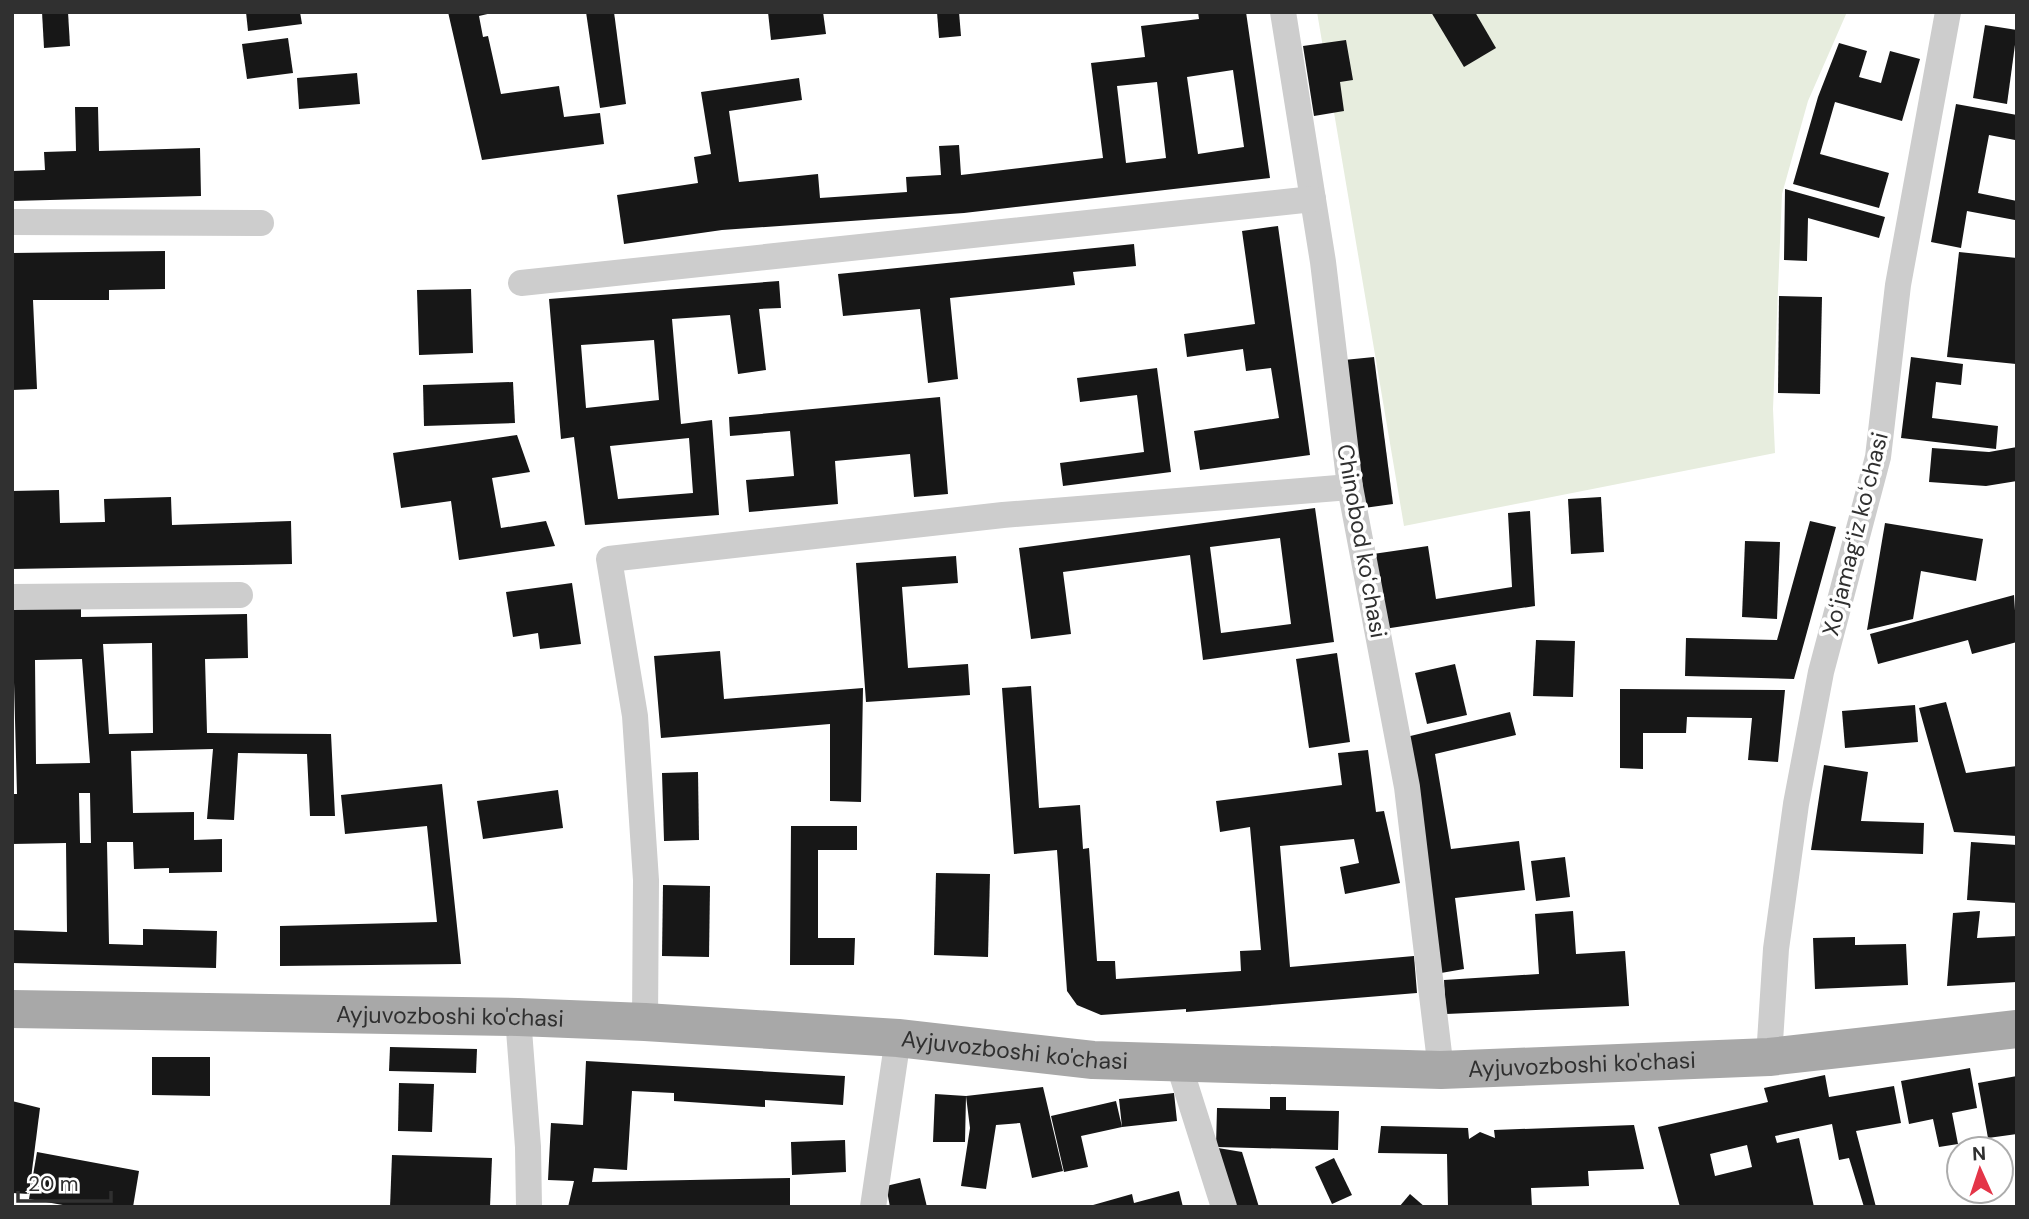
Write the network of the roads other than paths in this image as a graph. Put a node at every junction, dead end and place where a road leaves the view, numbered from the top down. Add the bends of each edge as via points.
1 (1283, 12) edge
2 (1948, 12) edge
3 (1313, 199) junction
4 (12, 222) edge
5 (261, 223) dead end
6 (521, 283) dead end
7 (1350, 487) junction
8 (240, 595) dead end
9 (12, 597) edge
10 (12, 1009) edge
11 (518, 1017) junction
12 (645, 1022) junction
13 (2017, 1029) edge
14 (898, 1038) junction
15 (1769, 1057) junction
16 (1178, 1062) junction
17 (1441, 1070) junction
18 (529, 1207) edge
19 (873, 1207) edge
20 (1224, 1207) edge

1 - 3 street, Chinobod koʻchasi
2 - 15 street, Xoʻjamagʻiz koʻchasi via 1898,285 1878,457 1821,672 1796,803 1776,949
3 - 6 street
3 - 7 street, Chinobod koʻchasi
4 - 5 street
7 - 12 street via 1003,515 609,559 635,716 646,880
7 - 17 street, Chinobod koʻchasi via 1407,787
8 - 9 street
10 - 11 main road, Ayjuvozboshi ko'chasi
11 - 12 main road, Ayjuvozboshi ko'chasi
11 - 18 street
12 - 14 main road, Ayjuvozboshi ko'chasi
13 - 15 main road, Ayjuvozboshi ko'chasi
14 - 16 main road, Ayjuvozboshi ko'chasi via 1093,1060
14 - 19 street
15 - 17 main road, Ayjuvozboshi ko'chasi
16 - 17 main road, Ayjuvozboshi ko'chasi
16 - 20 street

